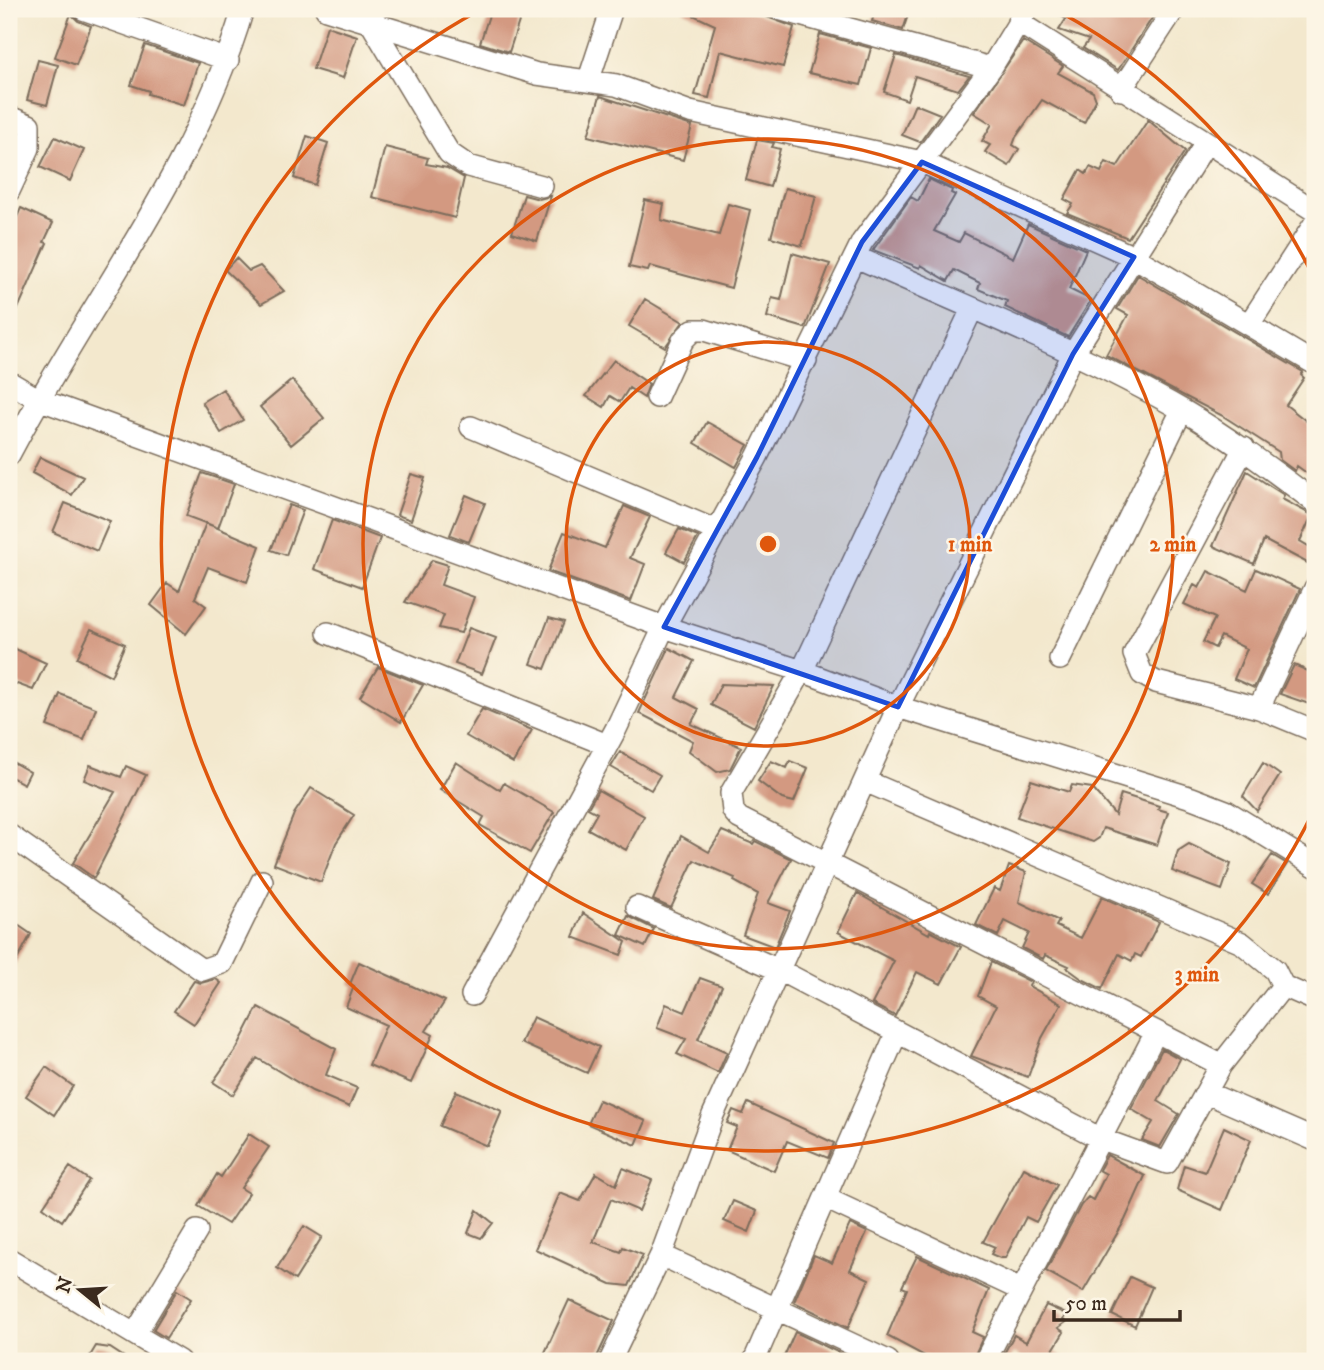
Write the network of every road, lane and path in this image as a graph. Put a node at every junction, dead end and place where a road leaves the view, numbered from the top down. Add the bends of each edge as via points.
1 (83, 9) edge
2 (243, 9) edge
3 (326, 9) edge
4 (612, 9) edge
5 (778, 9) edge
6 (1174, 9) edge
7 (1022, 15) edge
8 (373, 16) edge
9 (228, 60) junction
10 (991, 68) junction
11 (589, 79) junction
12 (1121, 90) junction
13 (9, 117) edge
14 (1206, 143) junction
15 (922, 162) junction
16 (542, 186) dead end
17 (9, 191) edge
18 (1315, 211) edge
19 (1315, 223) edge
20 (856, 257) junction
21 (1135, 257) junction
22 (972, 309) junction
23 (1250, 323) junction
24 (1073, 355) junction
25 (806, 361) junction
26 (1315, 363) edge
27 (9, 382) edge
28 (657, 397) dead end
29 (38, 399) junction
30 (1182, 410) junction
31 (471, 427) dead end
32 (1244, 448) junction
33 (9, 455) edge
34 (1315, 502) edge
35 (717, 531) junction
36 (1315, 587) edge
37 (664, 627) junction
38 (328, 634) dead end
39 (1060, 659) dead end
40 (802, 671) junction
41 (898, 708) junction
42 (1259, 708) junction
43 (1315, 731) edge
44 (607, 745) junction
45 (865, 781) junction
46 (9, 835) edge
47 (828, 864) junction
48 (1315, 866) edge
49 (262, 881) dead end
50 (637, 907) dead end
51 (781, 971) junction
52 (1283, 986) junction
53 (472, 995) dead end
54 (1315, 1000) edge
55 (1156, 1031) junction
56 (897, 1032) junction
57 (1222, 1065) junction
58 (1207, 1093) junction
59 (1101, 1139) junction
60 (1315, 1140) edge
61 (825, 1198) junction
62 (197, 1231) dead end
63 (661, 1255) junction
64 (9, 1259) edge
65 (1021, 1290) junction
66 (776, 1308) junction
67 (135, 1334) junction
68 (179, 1361) edge
69 (610, 1361) edge
70 (754, 1361) edge
71 (888, 1361) edge
72 (985, 1361) edge

1 - 9 street
2 - 9 street
3 - 8 street
4 - 11 street
5 - 10 street
6 - 12 street
7 - 10 street
7 - 12 street
8 - 11 street via 537,74
8 - 16 street via 449,153 468,166
9 - 29 street via 145,222
10 - 15 street
11 - 15 street via 690,112
12 - 14 street
13 - 17 street via 29,125 31,140
14 - 18 street
14 - 21 street
15 - 20 street via 862,242
15 - 21 street
19 - 23 street
20 - 22 street
20 - 25 street
21 - 23 street
21 - 24 street
22 - 24 street
22 - 40 street
23 - 26 street
24 - 30 street
24 - 41 street
25 - 28 street via 693,330 683,340
25 - 35 street
27 - 29 street
29 - 33 street
29 - 37 street
30 - 32 street
30 - 39 street
31 - 35 street
32 - 34 street
32 - 42 street via 1134,654 1142,674 1156,682
35 - 37 street
36 - 42 street
37 - 40 street
37 - 44 street
38 - 44 street
40 - 41 street
40 - 47 street via 731,793 731,803 739,818
41 - 45 street
41 - 48 street via 1192,798 1226,811
42 - 43 street
44 - 53 street
45 - 47 street
45 - 52 street via 1242,943 1276,970
46 - 49 street via 202,970 222,963
47 - 51 street
47 - 55 street
50 - 51 street
51 - 56 street
51 - 63 street via 713,1115
52 - 54 street
52 - 57 street
55 - 57 street
55 - 59 street
56 - 59 street
56 - 61 street
57 - 58 street
58 - 59 street via 1167,1163
58 - 60 street
59 - 65 street
61 - 65 street
61 - 66 street
62 - 67 street
63 - 66 street
63 - 69 street
64 - 67 street
65 - 72 street
66 - 70 street
66 - 71 street
67 - 68 street

